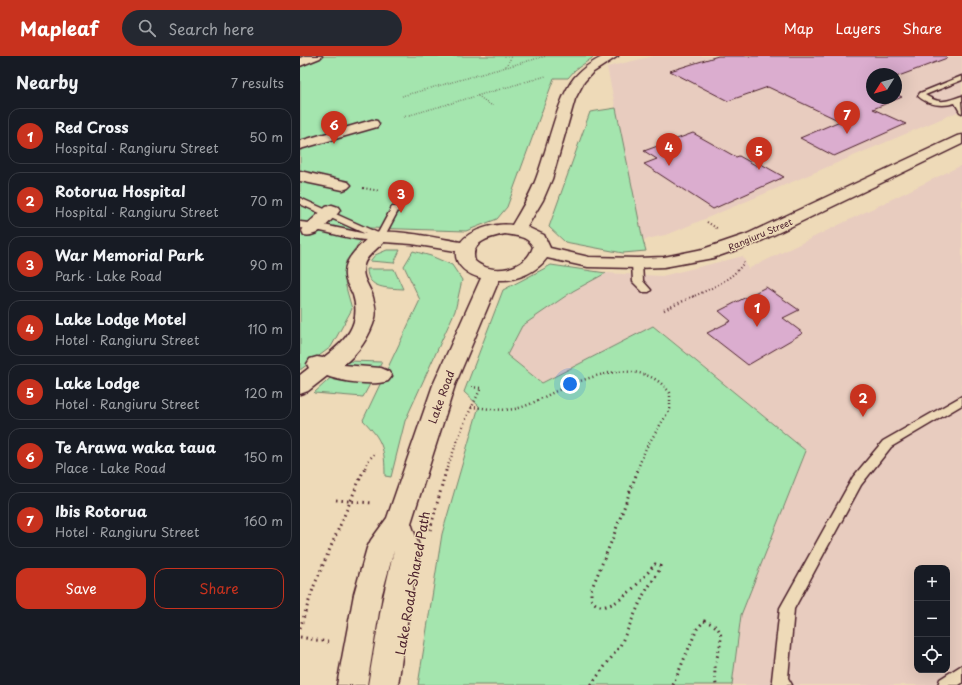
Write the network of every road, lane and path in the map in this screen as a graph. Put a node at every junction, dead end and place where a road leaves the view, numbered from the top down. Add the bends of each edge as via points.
1 (316, 56) edge
2 (512, 56) edge
3 (546, 56) edge
4 (606, 59) edge
5 (300, 62) edge
6 (506, 67) junction
7 (546, 76) dead end
8 (962, 78) edge
9 (402, 96) dead end
10 (478, 96) junction
11 (960, 99) edge
12 (494, 107) dead end
13 (962, 111) edge
14 (403, 118) dead end
15 (372, 124) dead end
16 (962, 139) edge
17 (300, 145) edge
18 (300, 176) edge
19 (343, 185) dead end
20 (363, 188) dead end
21 (380, 191) dead end
22 (300, 201) edge
23 (395, 208) dead end
24 (330, 212) junction
25 (707, 222) dead end
26 (308, 227) edge
27 (719, 229) dead end
28 (517, 230) junction
29 (380, 237) junction
30 (466, 248) junction
31 (542, 252) junction
32 (745, 257) dead end
33 (637, 263) junction
34 (492, 274) junction
35 (646, 290) dead end
36 (664, 310) dead end
37 (318, 365) junction
38 (381, 376) dead end
39 (300, 386) edge
40 (466, 387) dead end
41 (962, 400) edge
42 (471, 406) junction
43 (374, 452) dead end
44 (336, 500) dead end
45 (351, 501) junction
46 (372, 503) dead end
47 (398, 523) junction
48 (428, 537) dead end
49 (300, 628) edge
50 (300, 637) edge
51 (328, 642) dead end
52 (962, 673) edge
53 (352, 685) edge
54 (383, 685) edge
55 (591, 685) edge
56 (673, 685) edge
57 (716, 685) edge
58 (784, 685) edge
59 (946, 685) edge

1 - 5 street
2 - 6 path
3 - 6 path
4 - 28 street via 588,70 578,81 569,99 538,193
6 - 9 path
7 - 10 path
8 - 11 lane via 921,96 937,103 950,104
10 - 12 path
10 - 14 path
11 - 13 lane
15 - 17 street
16 - 33 street, Rangiuru Street via 736,246 685,259
18 - 19 street
20 - 21 path
22 - 24 lane
23 - 29 lane
24 - 26 street
24 - 29 lane
25 - 27 path
26 - 29 lane via 357,237
28 - 30 street via 492,231 471,241
28 - 31 street via 528,232 536,238 541,244
29 - 30 street via 412,239
29 - 37 street via 355,264 354,276 362,293 366,317 346,352
30 - 34 street via 466,262 472,268
31 - 33 street, Rangiuru Street via 588,262
31 - 34 street via 534,264 525,269 515,273
32 - 36 path via 740,270 729,278
33 - 35 lane via 638,282
34 - 47 street, Lake Road via 444,386
37 - 38 street via 337,372
37 - 39 street
40 - 42 path, Lake Road Shared Path via 481,388
41 - 58 lane via 887,444 858,481 787,608 780,680
42 - 48 path, Lake Road Shared Path via 434,508
42 - 55 path via 513,409 594,376 622,371 642,373 658,380 670,394 670,409 646,448 598,572 591,599 599,606 610,605 633,588 655,564 660,566 660,569 644,594 620,646
43 - 45 path
44 - 45 path
45 - 46 path
45 - 49 path via 314,586
47 - 53 street, Lake Road via 380,548 367,601
47 - 54 street via 407,549
50 - 51 path
52 - 59 lane
56 - 57 path via 697,629 704,621 712,622 721,630 722,640 715,670

